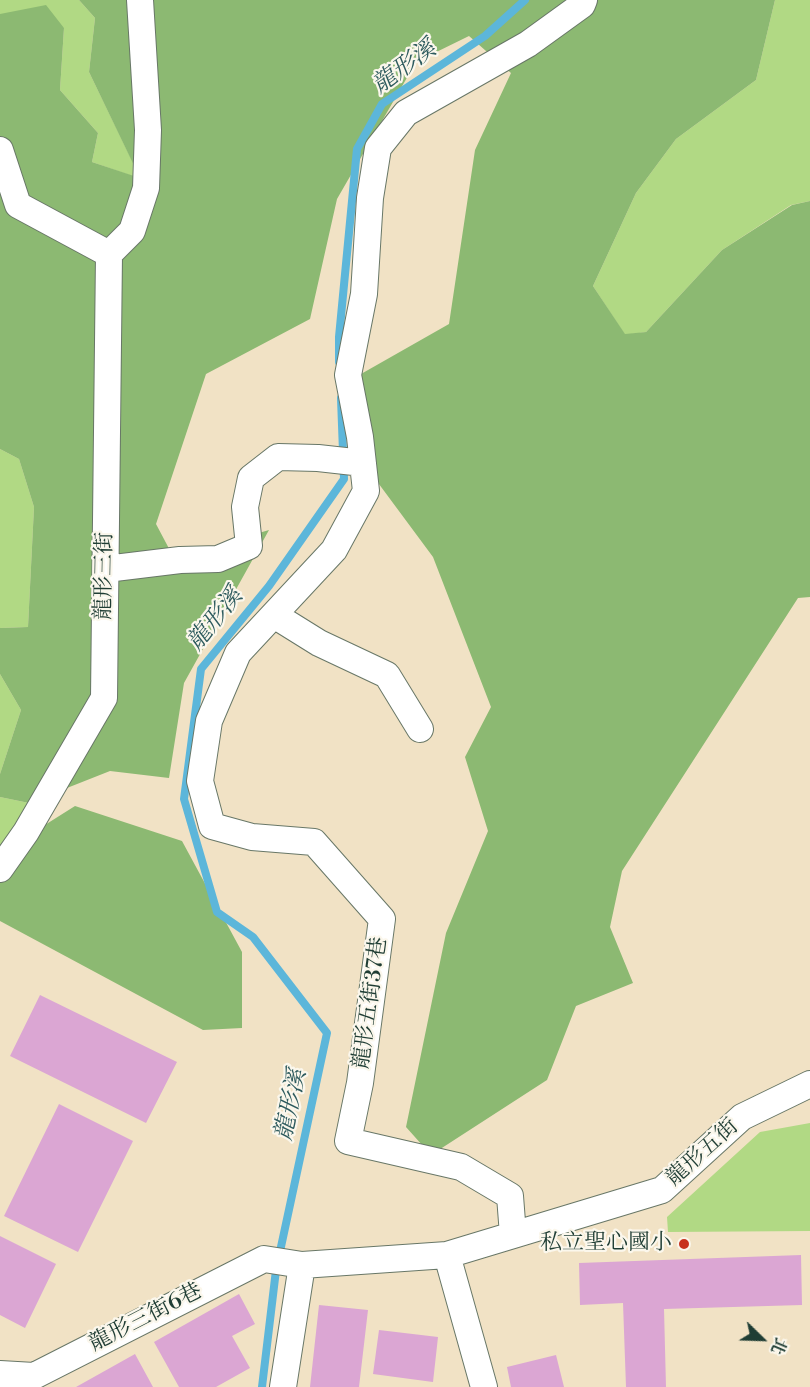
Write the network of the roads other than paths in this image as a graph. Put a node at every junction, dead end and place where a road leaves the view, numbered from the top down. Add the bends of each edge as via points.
1 (140, 0) edge
2 (584, 0) edge
3 (0, 150) edge
4 (109, 254) junction
5 (363, 463) junction
6 (106, 569) junction
7 (274, 615) junction
8 (420, 729) dead end
9 (0, 869) edge
10 (810, 1084) edge
11 (513, 1235) junction
12 (447, 1255) junction
13 (297, 1264) junction
14 (0, 1374) edge
15 (283, 1387) edge
16 (484, 1387) edge

1 - 4 street via 148,130 146,188 132,231
2 - 5 street, 龍形五街37巷 via 528,44 406,113 378,148 360,318 348,375
3 - 4 street via 18,205
4 - 6 street, 龍形三街
5 - 6 street via 278,457 251,478 245,507 249,546 218,559
5 - 7 street, 龍形五街37巷 via 366,491 334,550
6 - 9 street, 龍形三街 via 104,699
7 - 8 street via 319,643 387,675
7 - 11 street, 龍形五街37巷 via 238,653 209,721 200,781 212,826 252,837 314,843 382,919 360,1083 348,1141 461,1167 510,1196
10 - 11 street, 龍形五街 via 742,1117 662,1190
11 - 12 street, 龍形五街
12 - 13 street, 龍形五街
12 - 16 street
13 - 14 street, 龍形三街6巷 via 264,1259 34,1376
13 - 15 street

